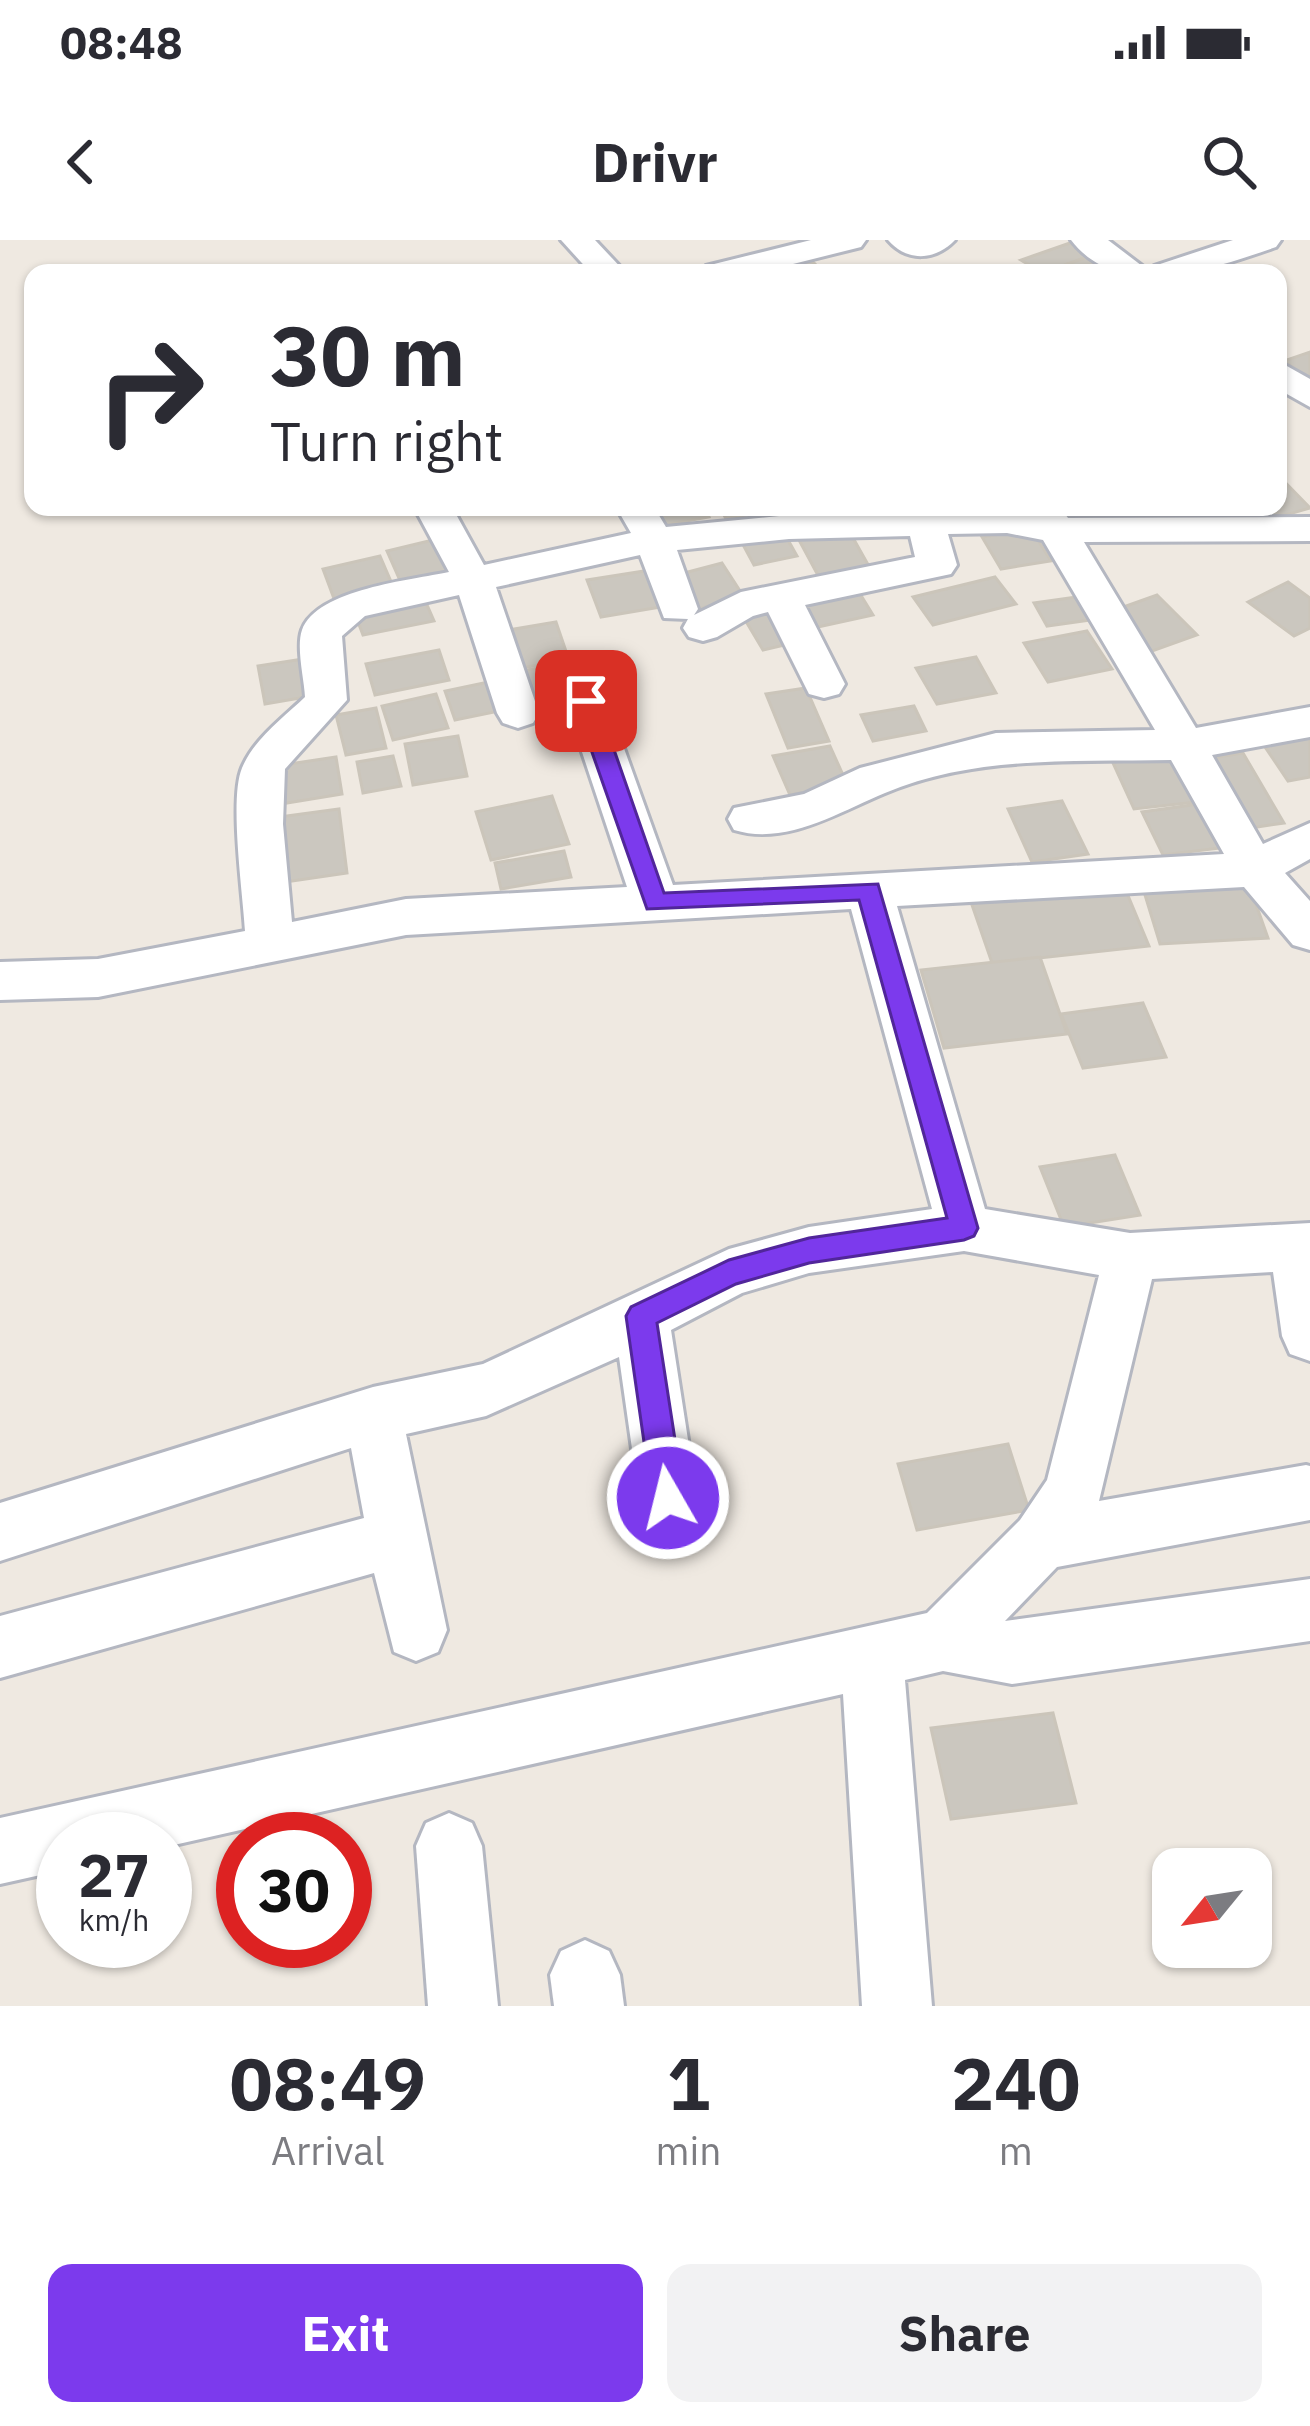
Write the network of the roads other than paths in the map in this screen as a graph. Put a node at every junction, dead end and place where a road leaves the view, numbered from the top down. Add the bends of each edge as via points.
1 (577, 240) edge
2 (850, 240) edge
3 (904, 240) edge
4 (938, 240) edge
5 (1087, 240) edge
6 (1265, 240) edge
7 (601, 264) edge
8 (754, 264) edge
9 (1122, 264) edge
10 (1193, 264) edge
11 (438, 516) edge
12 (782, 517) edge
13 (1048, 518) edge
14 (926, 522) junction
15 (645, 523) edge
16 (1310, 530) edge
17 (1182, 531) junction
18 (474, 582) junction
19 (1095, 588) junction
20 (781, 597) junction
21 (824, 684) dead end
22 (586, 701) dead end
23 (518, 713) dead end
24 (1310, 722) edge
25 (1186, 745) junction
26 (750, 819) dead end
27 (1310, 839) edge
28 (1255, 869) junction
29 (869, 891) junction
30 (656, 903) junction
31 (1310, 932) edge
32 (269, 944) junction
33 (0, 981) edge
34 (964, 1228) junction
35 (1304, 1247) edge
36 (1130, 1256) junction
37 (641, 1316) junction
38 (1310, 1336) edge
39 (373, 1414) junction
40 (1309, 1493) edge
41 (668, 1498) dead end
42 (0, 1532) edge
43 (398, 1538) junction
44 (1041, 1541) junction
45 (1310, 1610) edge
46 (416, 1630) dead end
47 (944, 1640) junction
48 (0, 1647) edge
49 (872, 1654) junction
50 (449, 1846) dead end
51 (0, 1851) edge
52 (464, 2006) edge
53 (897, 2006) edge

1 - 7 street
2 - 8 street
3 - 4 street via 916,248
5 - 9 street
6 - 10 street
11 - 18 street
12 - 14 street
12 - 15 street
13 - 14 street
13 - 17 street
13 - 19 street
14 - 20 street via 938,565
15 - 18 street
15 - 20 street via 690,618
16 - 17 street
17 - 19 street
18 - 23 street
18 - 32 street via 352,606 326,623 326,700 269,759 257,790
19 - 25 street
20 - 21 street
22 - 30 street
24 - 25 street
25 - 26 street via 996,748 875,779 813,809
25 - 28 street
27 - 28 street
28 - 29 street
28 - 31 street
29 - 30 street
29 - 34 street
30 - 32 street via 406,917
32 - 33 street via 98,978
34 - 36 street
34 - 37 street via 809,1250 729,1273
35 - 36 street
35 - 38 street
36 - 44 street via 1074,1492
37 - 39 street via 486,1390
37 - 41 street
39 - 42 street
39 - 43 street
40 - 44 street
43 - 46 street
43 - 48 street
44 - 47 street
45 - 47 street via 1012,1653
47 - 49 street
49 - 51 street
49 - 53 street
50 - 52 street

